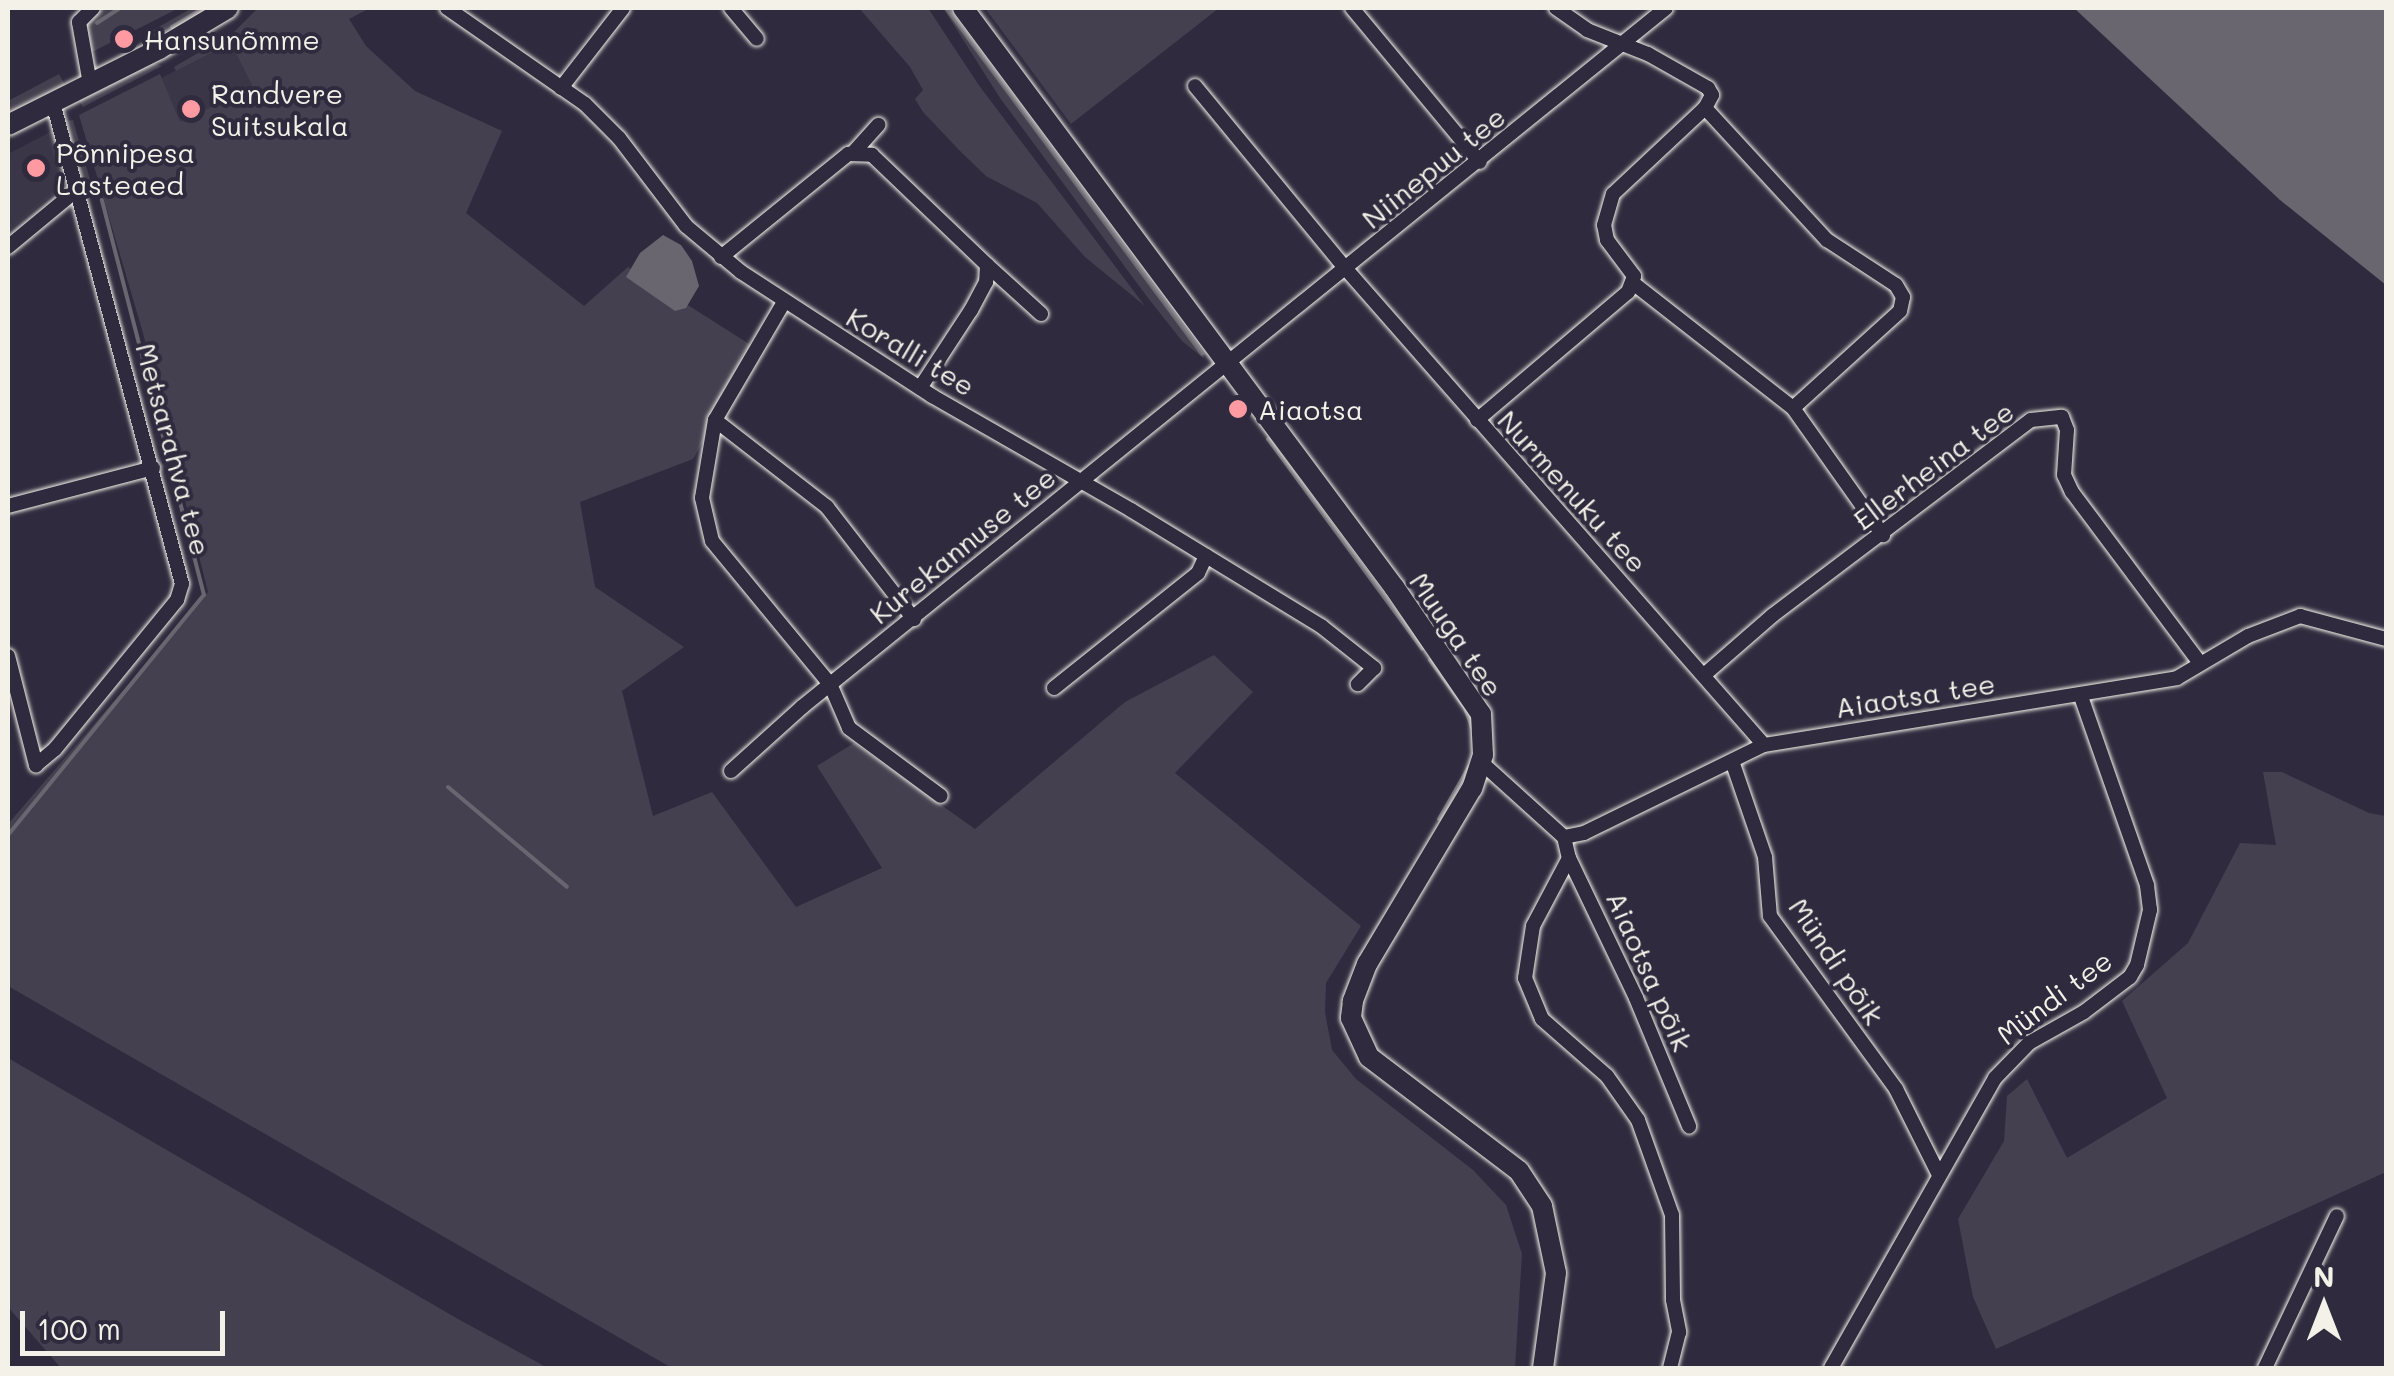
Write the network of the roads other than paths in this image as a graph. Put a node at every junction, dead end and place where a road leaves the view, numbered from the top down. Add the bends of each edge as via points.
1 (94, 8) edge
2 (227, 8) edge
3 (447, 8) edge
4 (624, 8) edge
5 (731, 8) edge
6 (962, 8) edge
7 (1352, 8) edge
8 (1556, 8) edge
9 (1666, 8) edge
10 (757, 39) dead end
11 (1620, 44) junction
12 (90, 84) junction
13 (1195, 86) dead end
14 (561, 88) junction
15 (53, 102) junction
16 (1705, 108) junction
17 (8, 125) edge
18 (878, 125) dead end
19 (853, 153) junction
20 (1480, 162) junction
21 (79, 188) junction
22 (8, 247) edge
23 (721, 257) junction
24 (988, 265) junction
25 (1346, 269) junction
26 (1634, 284) junction
27 (784, 302) junction
28 (1041, 314) dead end
29 (1228, 362) junction
30 (920, 388) junction
31 (1793, 408) junction
32 (716, 420) junction
33 (1477, 420) junction
34 (153, 468) junction
35 (1079, 482) junction
36 (8, 506) edge
37 (1883, 535) junction
38 (1206, 556) junction
39 (914, 619) junction
40 (2386, 638) edge
41 (8, 656) edge
42 (2200, 663) junction
43 (1704, 674) junction
44 (830, 684) junction
45 (1358, 684) dead end
46 (1054, 688) dead end
47 (2080, 694) junction
48 (1764, 745) junction
49 (1732, 761) junction
50 (1482, 763) junction
51 (731, 771) dead end
52 (942, 796) dead end
53 (1564, 837) junction
54 (1569, 858) junction
55 (1690, 1126) dead end
56 (1938, 1174) junction
57 (2337, 1216) dead end
58 (1543, 1368) edge
59 (1670, 1368) edge
60 (1831, 1368) edge
61 (2266, 1368) edge

1 - 12 street via 79,22
2 - 12 street
3 - 14 street, Koralli tee
4 - 14 street
5 - 10 street
6 - 29 street, Muuga tee
7 - 20 street
8 - 11 street
9 - 11 street, Niinepuu tee
11 - 16 street via 1708,88
11 - 20 street, Niinepuu tee
12 - 15 street
13 - 25 street, Nurmenuku tee
14 - 23 street, Koralli tee via 609,127 686,226
15 - 17 street
15 - 21 street, Metsarahva tee
16 - 26 street via 1612,194 1607,240
16 - 31 street via 1827,240 1896,285 1903,297 1900,312
18 - 19 street
19 - 23 street
19 - 24 street via 872,155
20 - 25 street, Niinepuu tee
21 - 22 street
21 - 34 street, Metsarahva tee
23 - 27 street, Koralli tee
24 - 28 street
24 - 30 street via 971,310
25 - 29 street, Niinepuu tee
25 - 33 street, Nurmenuku tee
26 - 31 street
26 - 33 street
27 - 30 street, Koralli tee
27 - 32 street
29 - 35 street, Kurekannuse tee
29 - 50 street, Muuga tee via 1473,700 1484,727
30 - 35 street, Koralli tee
31 - 37 street
32 - 39 street via 827,507
32 - 44 street via 702,498 712,541
33 - 43 street, Nurmenuku tee
34 - 36 street
34 - 41 street, Metsarahva tee via 181,570 180,591 36,765
35 - 38 street, Koralli tee
35 - 39 street, Kurekannuse tee
37 - 42 street, Ellerheina tee via 2031,420 2062,417 2064,475 2072,492
37 - 43 street, Ellerheina tee
38 - 45 street, Koralli tee via 1362,657 1374,668
38 - 46 street via 1198,573
39 - 44 street, Kurekannuse tee
40 - 42 street, Aiaotsa tee via 2300,616
42 - 47 street, Aiaotsa tee via 2177,678
43 - 48 street, Nurmenuku tee
44 - 51 street, Kurekannuse tee
44 - 52 street via 848,728
47 - 48 street, Aiaotsa tee
47 - 56 street, Mündi tee via 2147,886 2150,910 2137,965 2084,1012 2010,1059
48 - 49 street, Aiaotsa tee
49 - 53 street, Aiaotsa tee
49 - 56 street, Mündi põik via 1764,857 1770,916 1896,1088
50 - 53 street
50 - 58 street via 1367,964 1351,1018 1369,1057 1520,1171 1542,1206 1556,1272
53 - 54 street, Aiaotsa põik
54 - 55 street, Aiaotsa põik
54 - 59 street via 1533,926 1524,978 1542,1019 1607,1076 1638,1120 1672,1215 1678,1332
56 - 60 street, Mündi tee
57 - 61 street

